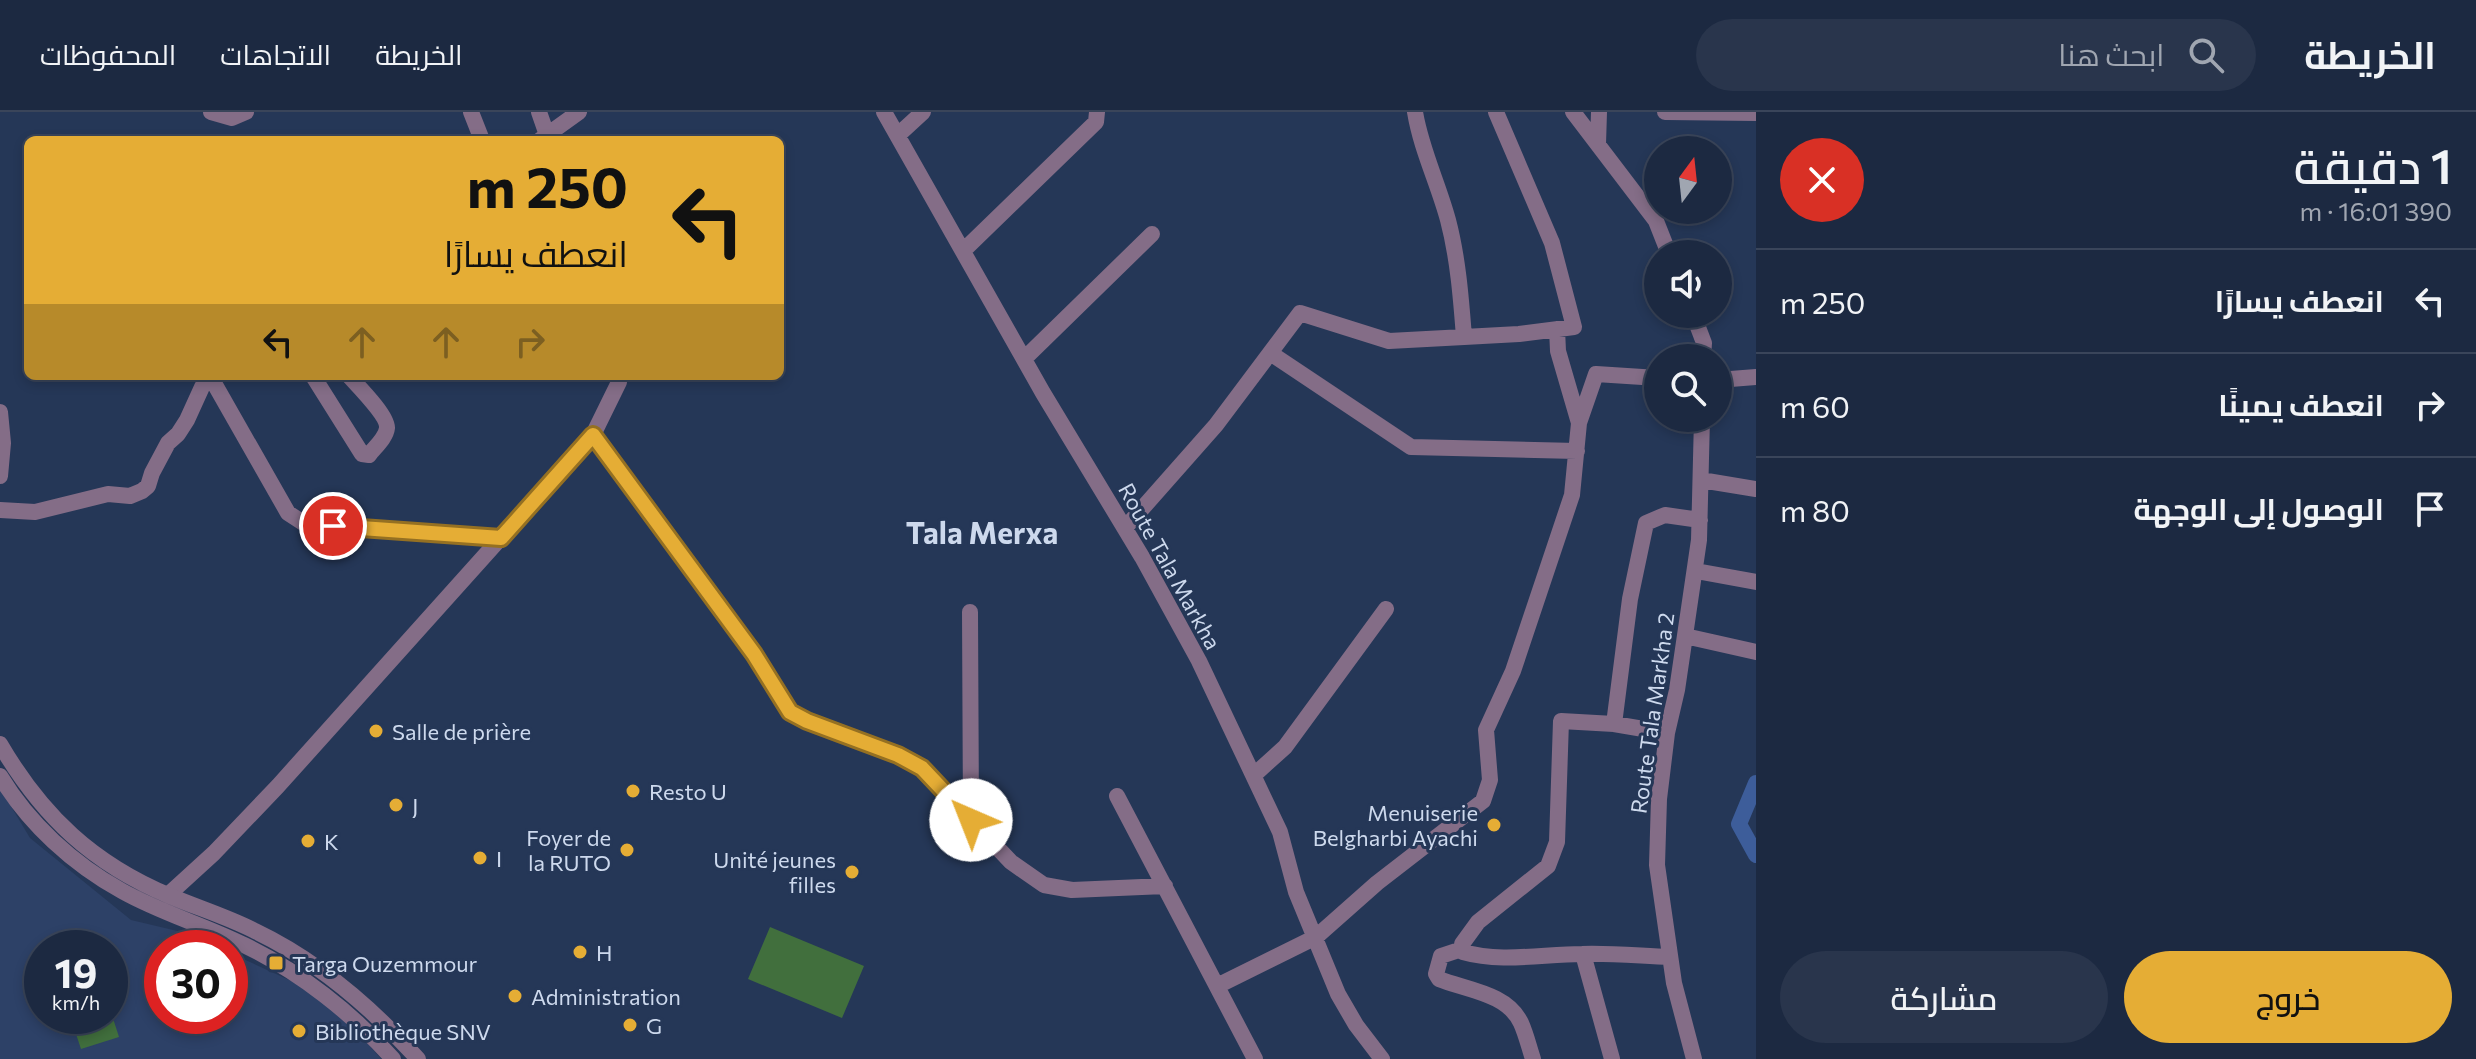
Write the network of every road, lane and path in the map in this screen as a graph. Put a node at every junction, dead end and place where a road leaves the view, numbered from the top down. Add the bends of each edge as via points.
1 (211, 112) edge
2 (246, 112) edge
3 (471, 112) edge
4 (539, 112) edge
5 (579, 112) edge
6 (884, 112) edge
7 (923, 112) edge
8 (1097, 112) edge
9 (1415, 112) edge
10 (1496, 112) edge
11 (1573, 112) edge
12 (1599, 112) edge
13 (1665, 112) edge
14 (1737, 112) edge
15 (1756, 113) edge
16 (898, 135) junction
17 (480, 136) edge
18 (543, 136) edge
19 (544, 136) edge
20 (1598, 144) junction
21 (1152, 234) dead end
22 (1663, 240) edge
23 (963, 251) junction
24 (1557, 329) junction
25 (1464, 337) junction
26 (1270, 353) junction
27 (1024, 359) junction
28 (1644, 377) edge
29 (1756, 377) edge
30 (1732, 379) edge
31 (207, 380) edge
32 (212, 380) edge
33 (316, 380) edge
34 (352, 380) edge
35 (619, 380) edge
36 (0, 412) edge
37 (1579, 423) junction
38 (1702, 432) edge
39 (593, 435) junction
40 (1577, 451) junction
41 (0, 476) edge
42 (1701, 480) junction
43 (1756, 489) edge
44 (0, 510) edge
45 (1700, 520) junction
46 (1125, 528) junction
47 (501, 538) junction
48 (1696, 571) junction
49 (1756, 582) edge
50 (1386, 609) dead end
51 (970, 612) dead end
52 (1685, 636) junction
53 (1756, 652) edge
54 (1614, 724) junction
55 (1667, 733) junction
56 (0, 744) edge
57 (1254, 775) junction
58 (0, 776) edge
59 (1117, 796) dead end
60 (971, 820) junction
61 (1165, 886) junction
62 (168, 895) junction
63 (210, 930) edge
64 (255, 931) junction
65 (1316, 937) junction
66 (248, 941) edge
67 (248, 947) edge
68 (1462, 949) junction
69 (1583, 954) junction
70 (1670, 957) junction
71 (1217, 986) junction
72 (393, 1059) edge
73 (418, 1059) edge
74 (1255, 1059) edge
75 (1382, 1059) edge
76 (1533, 1059) edge
77 (1612, 1059) edge
78 (1694, 1059) edge

1 - 2 street via 232,118
3 - 17 street
4 - 18 street
5 - 19 street
6 - 16 street, Route Tala Markha
7 - 16 street
8 - 23 street via 1096,122
9 - 25 street via 1448,221
10 - 24 street via 1552,243 1574,327
11 - 20 street
12 - 20 street
13 - 14 street
14 - 15 street
16 - 23 street, Route Tala Markha
20 - 22 street via 1656,221
21 - 27 street
23 - 27 street, Route Tala Markha
24 - 25 street
24 - 37 street via 1558,351
25 - 26 street via 1389,341 1300,313
26 - 40 street via 1411,447
26 - 46 street via 1216,425
27 - 46 street, Route Tala Markha
28 - 37 street via 1596,374
29 - 30 street
31 - 44 street via 142,491 35,512
32 - 47 street via 288,513 305,524
33 - 34 street via 362,454 369,455 387,427
35 - 39 street
36 - 41 street
37 - 40 street
38 - 42 street, Route Tala Markha 2
39 - 47 street
39 - 60 street via 754,654 790,712 922,768
40 - 65 street via 1572,495 1513,671 1486,730 1490,780 1483,801
42 - 43 street
42 - 45 street, Route Tala Markha 2
45 - 48 street, Route Tala Markha 2
45 - 54 street via 1665,515 1646,523
46 - 57 street, Route Tala Markha via 1199,661
47 - 62 street via 278,786
48 - 49 street
48 - 52 street, Route Tala Markha 2
50 - 57 street via 1285,747
51 - 60 street
52 - 53 street
52 - 55 street, Route Tala Markha 2
54 - 55 street
54 - 68 street via 1561,721 1557,842 1548,866 1478,922
55 - 70 street, Route Tala Markha 2 via 1657,865
56 - 62 street via 33,794 68,833 132,879
57 - 65 street, Route Tala Markha
58 - 63 street via 28,815 88,870 123,892
59 - 61 street
60 - 61 street via 1011,862 1044,885 1072,890
61 - 71 street
62 - 64 street
64 - 66 street
64 - 73 street via 330,977
65 - 71 street
65 - 75 street, Route Tala Markha via 1338,994
67 - 72 street via 318,990
68 - 69 street via 1478,957
68 - 76 street via 1441,956 1439,979 1477,990 1508,1007 1520,1020
69 - 70 street
69 - 77 street
70 - 78 street, Route Tala Markha 2
71 - 74 street

